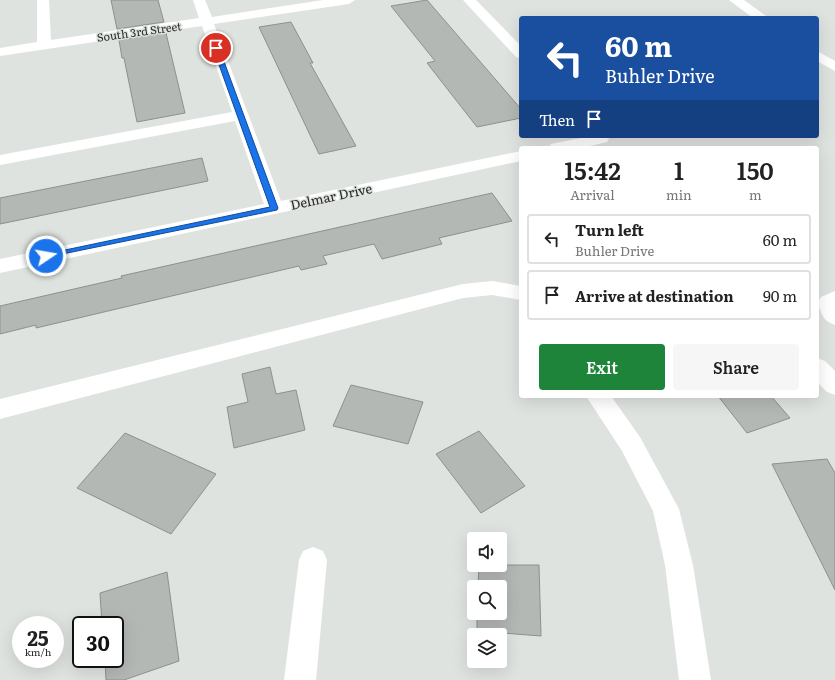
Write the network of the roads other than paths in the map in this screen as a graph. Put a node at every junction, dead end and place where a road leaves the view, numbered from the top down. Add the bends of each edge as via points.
1 (43, 0) edge
2 (199, 0) edge
3 (349, 0) edge
4 (469, 0) edge
5 (735, 0) edge
6 (759, 16) edge
7 (206, 21) junction
8 (44, 45) junction
9 (0, 52) edge
10 (519, 52) edge
11 (819, 56) edge
12 (835, 66) edge
13 (241, 116) junction
14 (603, 141) edge
15 (570, 146) edge
16 (519, 156) edge
17 (0, 160) edge
18 (274, 208) junction
19 (0, 266) edge
20 (519, 293) edge
21 (835, 298) edge
22 (835, 317) edge
23 (819, 369) edge
24 (835, 386) edge
25 (599, 398) edge
26 (0, 409) edge
27 (313, 560) dead end
28 (300, 680) edge
29 (695, 680) edge

1 - 8 street
2 - 7 street
3 - 7 street, South 3rd Street
4 - 10 street
5 - 6 street
7 - 8 street, South 3rd Street
7 - 13 street
8 - 9 street, South 3rd Street
11 - 12 street
13 - 17 street
13 - 18 street
14 - 15 street
16 - 18 street, Delmar Drive
18 - 19 street, Delmar Drive
20 - 26 street via 492,288 463,292
21 - 22 street via 828,302
23 - 24 street
25 - 29 street via 631,444 666,510 679,565
27 - 28 street

